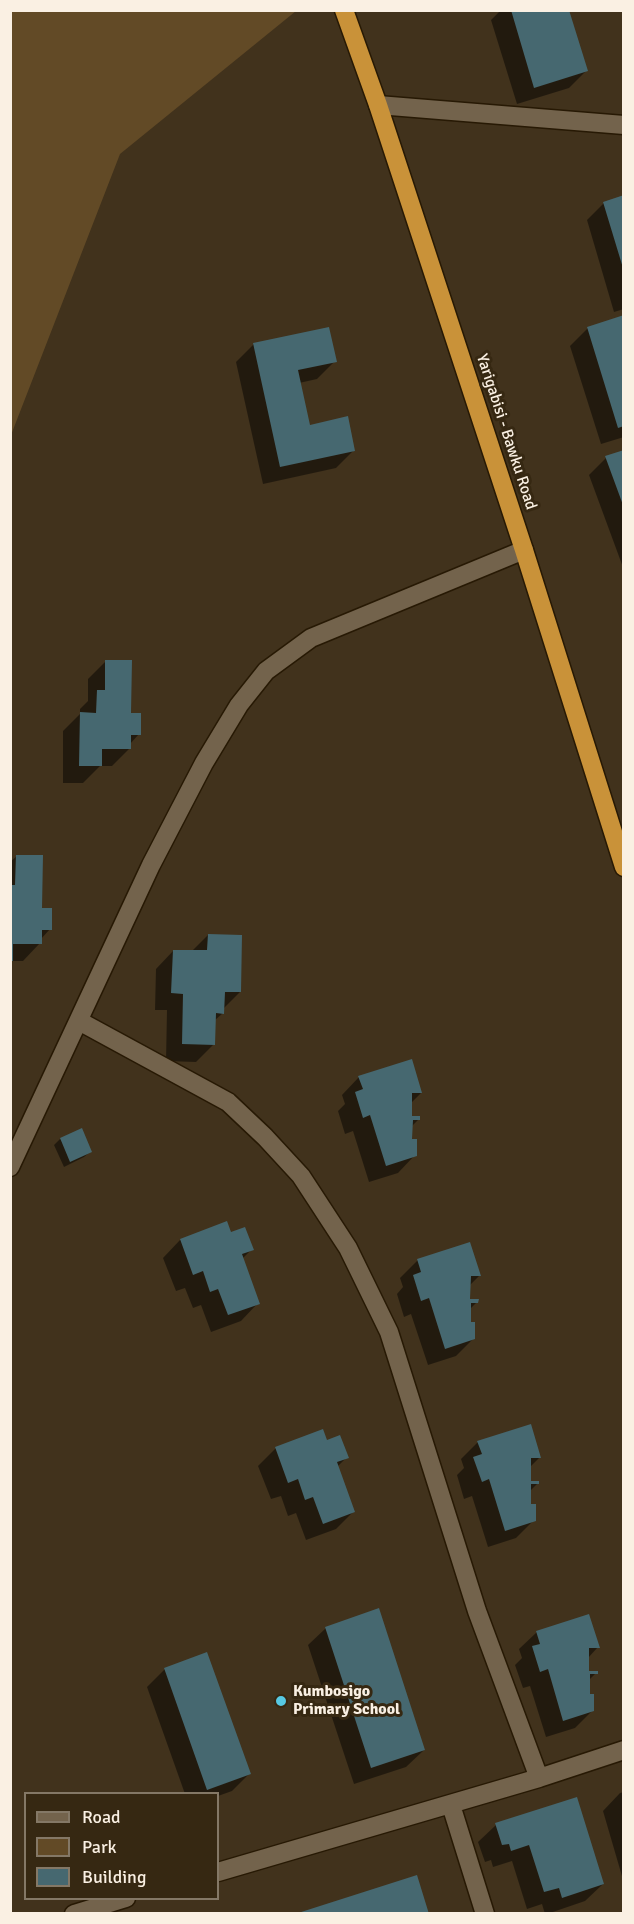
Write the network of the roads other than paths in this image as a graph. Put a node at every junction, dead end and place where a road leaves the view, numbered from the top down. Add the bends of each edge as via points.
1 (344, 10) edge
2 (378, 105) junction
3 (624, 125) edge
4 (524, 550) junction
5 (624, 867) edge
6 (79, 1021) junction
7 (10, 1167) edge
8 (624, 1750) edge
9 (539, 1778) junction
10 (451, 1805) junction
11 (219, 1872) edge
12 (123, 1900) edge
13 (74, 1914) edge
14 (485, 1914) edge

1 - 2 highway, Yarigabisi - Bawku Road
2 - 3 street
2 - 4 highway, Yarigabisi - Bawku Road
4 - 5 highway, Yarigabisi - Bawku Road
4 - 6 street via 311,638 266,670 239,705 204,763 151,865
6 - 7 street
6 - 9 street via 228,1102 301,1176 348,1248 389,1332 477,1611
8 - 9 street
9 - 10 street
10 - 11 street
10 - 14 street
12 - 13 street

